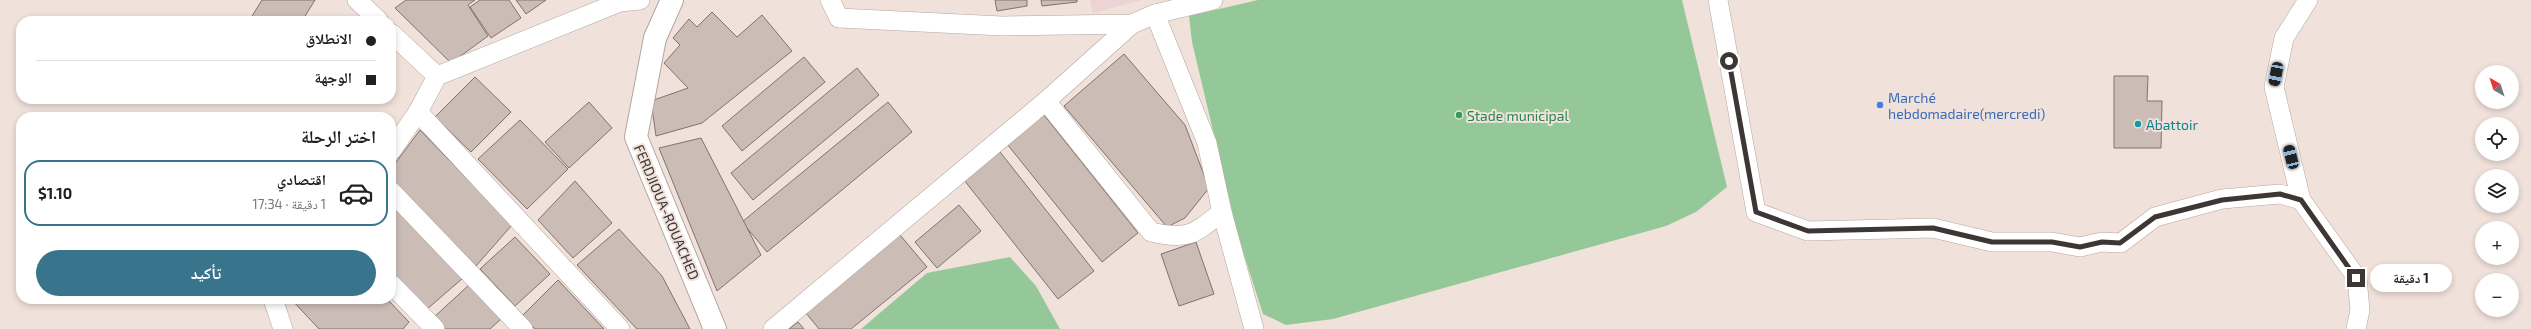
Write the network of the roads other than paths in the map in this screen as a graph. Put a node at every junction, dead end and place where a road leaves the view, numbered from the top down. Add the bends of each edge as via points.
1 (357, 0) edge
2 (640, 0) edge
3 (672, 0) edge
4 (830, 0) edge
5 (1213, 0) edge
6 (1718, 0) edge
7 (2308, 0) edge
8 (1155, 14) junction
9 (374, 16) edge
10 (1132, 24) junction
11 (396, 38) edge
12 (437, 76) junction
13 (1046, 101) junction
14 (418, 112) junction
15 (396, 144) edge
16 (396, 195) edge
17 (2301, 200) junction
18 (1222, 212) junction
19 (396, 289) edge
20 (274, 304) edge
21 (283, 329) edge
22 (435, 329) edge
23 (523, 329) edge
24 (620, 329) edge
25 (716, 329) edge
26 (773, 329) edge
27 (1254, 329) edge
28 (2356, 329) edge

1 - 9 street
2 - 12 street via 620,2
3 - 25 main road, FERDJIOUA-ROUACHED via 655,38 636,137
4 - 10 street via 839,18 1002,26
5 - 8 street
6 - 17 street via 1756,212 1808,231 1933,228 1992,242 2052,242 2080,247 2102,242 2120,243 2155,217 2222,200 2280,194
7 - 17 street via 2284,38 2274,87
8 - 10 street
8 - 18 street via 1208,143
10 - 13 street
11 - 12 street
12 - 14 street
13 - 18 street via 1151,232 1176,237 1199,230
13 - 26 street
14 - 15 street
14 - 24 street
16 - 23 street
17 - 28 street via 2356,278 2360,310
18 - 27 street
19 - 22 street
20 - 21 street

